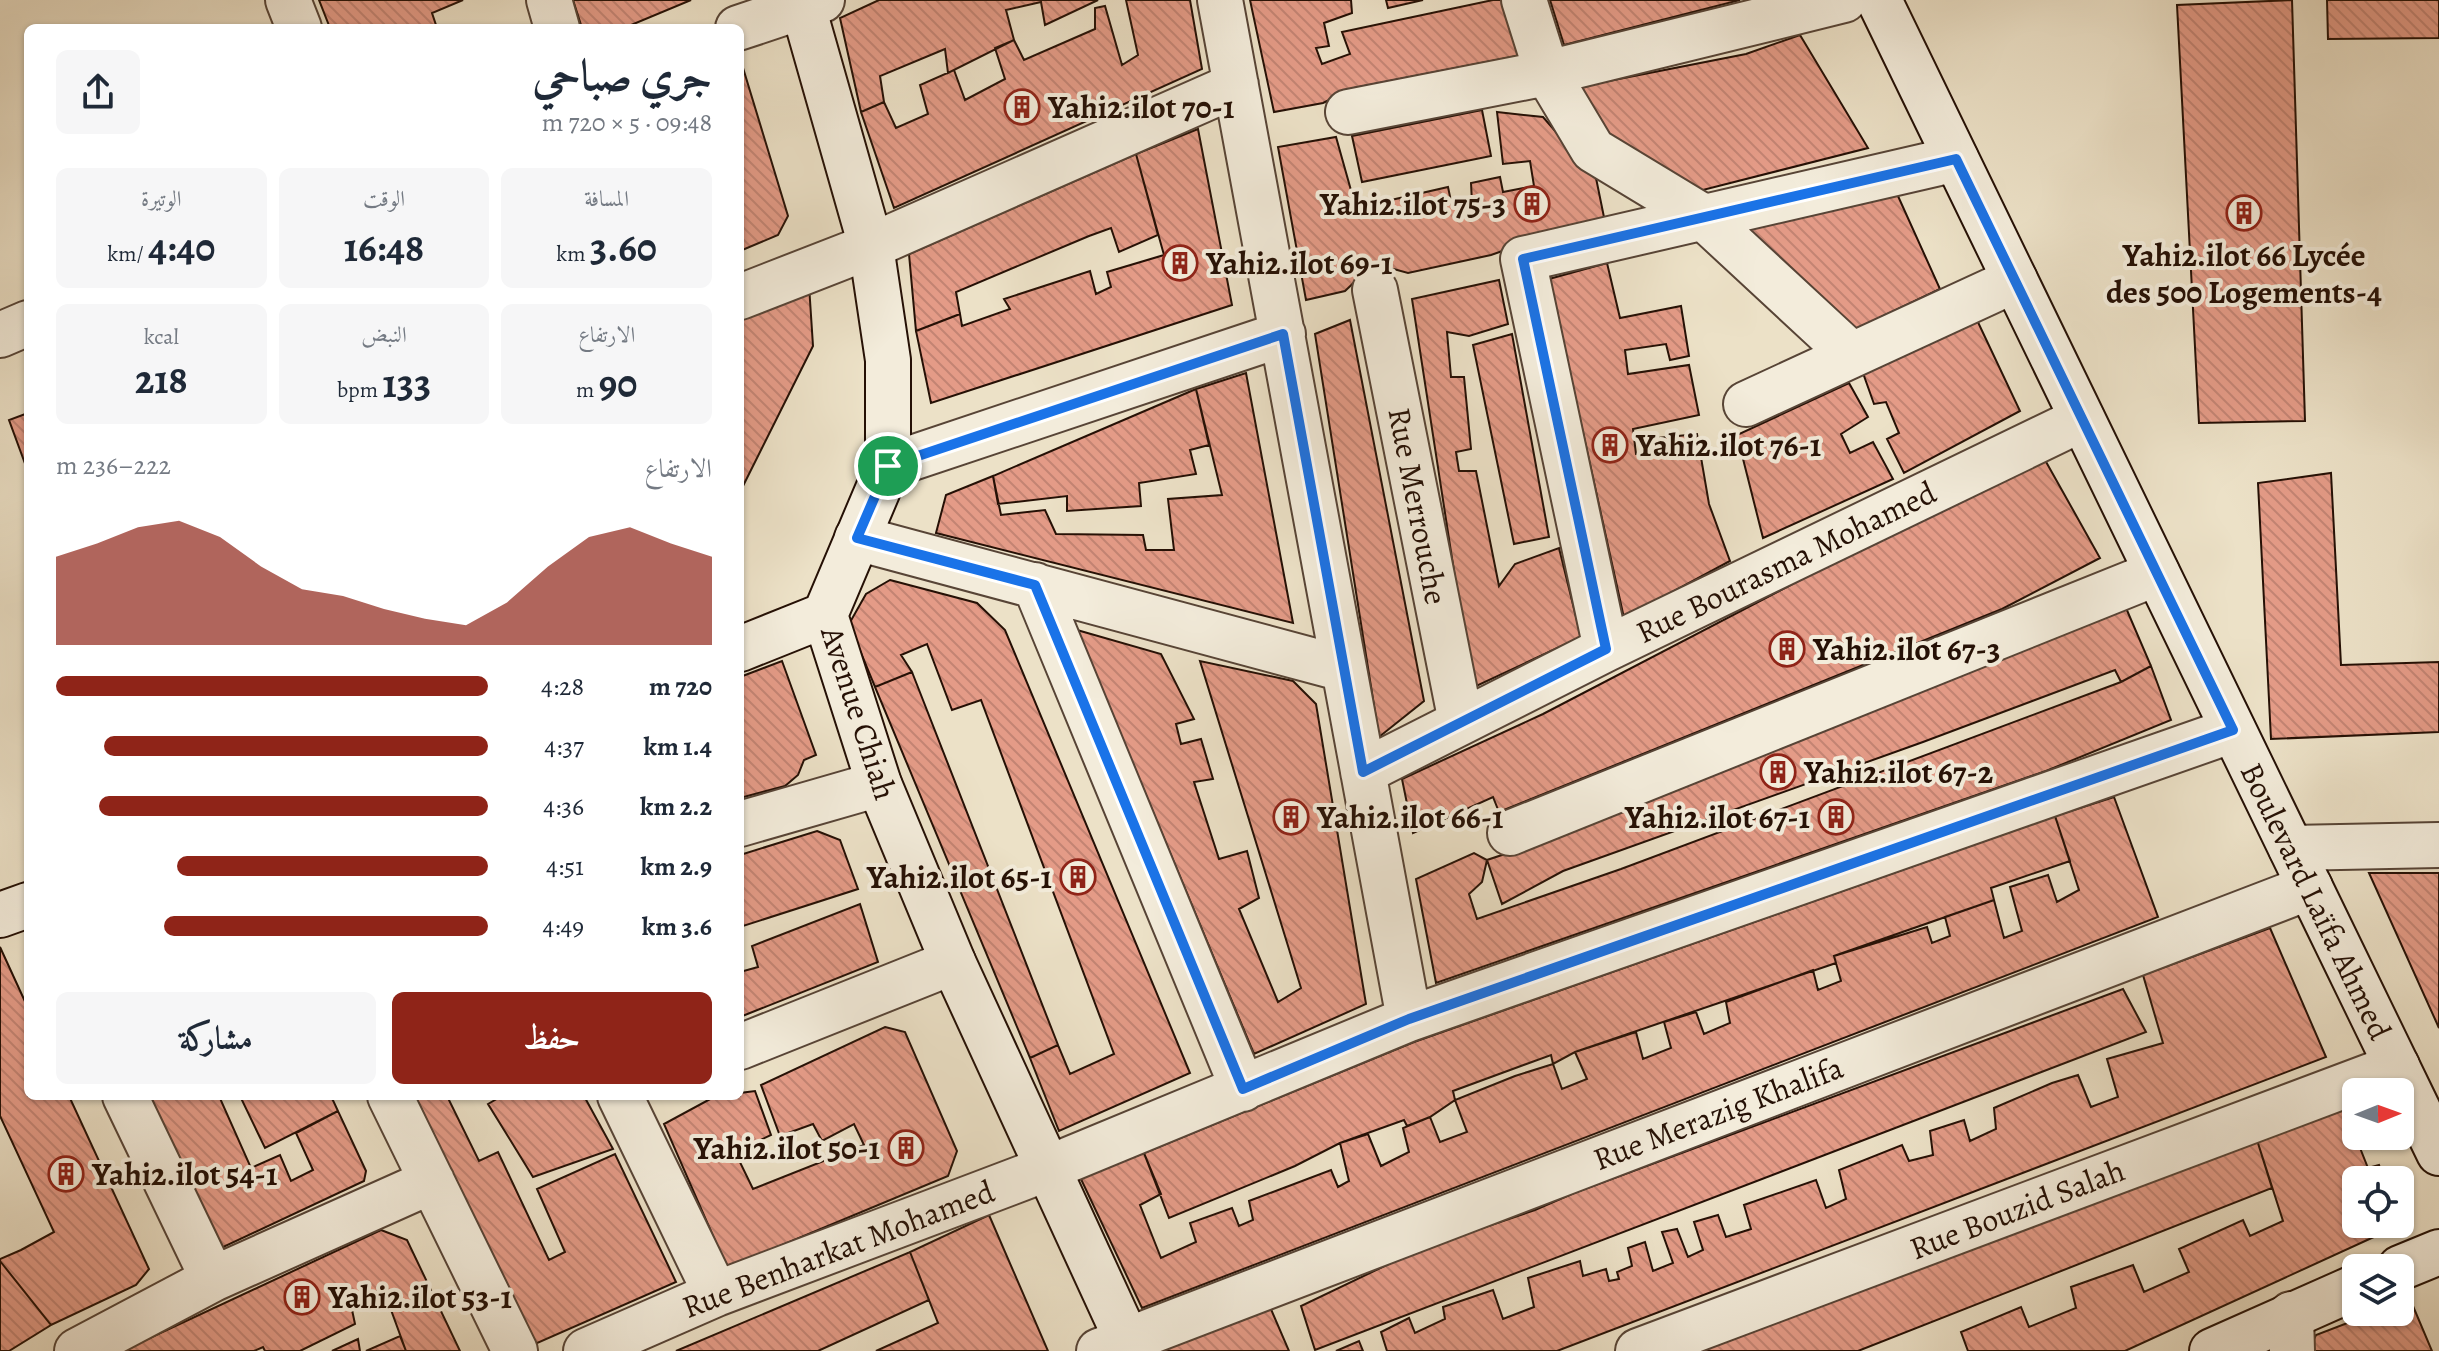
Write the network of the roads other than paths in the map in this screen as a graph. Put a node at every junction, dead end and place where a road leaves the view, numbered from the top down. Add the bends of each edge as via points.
1 (288, 0) edge
2 (549, 0) edge
3 (1220, 0) edge
4 (1524, 0) edge
5 (1844, 0) edge
6 (1879, 0) edge
7 (808, 2) edge
8 (297, 24) edge
9 (556, 24) edge
10 (744, 26) edge
11 (1547, 73) junction
12 (1236, 85) junction
13 (1348, 112) dead end
14 (1956, 159) junction
15 (1702, 216) junction
16 (871, 246) junction
17 (2015, 280) junction
18 (1375, 290) dead end
19 (744, 295) edge
20 (24, 325) edge
21 (1283, 334) junction
22 (0, 335) edge
23 (1852, 355) junction
24 (1746, 404) dead end
25 (2082, 419) junction
26 (888, 466) junction
27 (857, 538) junction
28 (2157, 573) junction
29 (1035, 585) junction
30 (825, 615) junction
31 (744, 647) edge
32 (1606, 649) junction
33 (1344, 669) junction
34 (1461, 722) junction
35 (2233, 730) junction
36 (1363, 772) junction
37 (879, 784) junction
38 (744, 823) edge
39 (1510, 833) dead end
40 (2439, 845) edge
41 (2291, 848) junction
42 (2310, 887) junction
43 (24, 906) edge
44 (0, 915) edge
45 (953, 962) junction
46 (1409, 1019) junction
47 (744, 1045) edge
48 (2397, 1066) junction
49 (1243, 1089) junction
50 (127, 1100) edge
51 (392, 1100) edge
52 (622, 1100) edge
53 (2439, 1153) edge
54 (1046, 1169) junction
55 (432, 1181) junction
56 (2439, 1252) edge
57 (2414, 1262) edge
58 (213, 1279) junction
59 (716, 1294) junction
60 (2342, 1297) edge
61 (2291, 1332) edge
62 (1119, 1347) edge
63 (77, 1351) edge
64 (515, 1351) edge
65 (586, 1351) edge
66 (1638, 1351) edge
67 (2212, 1351) edge

1 - 8 street
2 - 9 street
3 - 12 street
4 - 11 street
5 - 11 street
6 - 14 street, Boulevard Laïfa Ahmed
7 - 10 street
7 - 16 street, Avenue Chiah
11 - 13 street
11 - 15 street via 1593,150
12 - 16 street
12 - 21 street
14 - 15 street
14 - 17 street, Boulevard Laïfa Ahmed
15 - 23 street
15 - 32 street via 1523,259
16 - 19 street
16 - 26 street, Avenue Chiah via 888,360
17 - 23 street
17 - 25 street, Boulevard Laïfa Ahmed
18 - 34 street, Rue Merrouche
20 - 22 street
21 - 26 street
21 - 33 street
23 - 24 street
25 - 28 street, Boulevard Laïfa Ahmed
25 - 32 street, Rue Bourasma Mohamed
26 - 27 street, Avenue Chiah
27 - 29 street
27 - 30 street, Avenue Chiah
28 - 35 street, Boulevard Laïfa Ahmed
28 - 39 street
29 - 33 street
29 - 49 street
30 - 31 street
30 - 37 street, Avenue Chiah
32 - 34 street, Rue Bourasma Mohamed
33 - 36 street
34 - 36 street, Rue Bourasma Mohamed
35 - 41 street, Boulevard Laïfa Ahmed
35 - 46 street, Rue Benharkat Mohamed
36 - 46 street
37 - 38 street
37 - 45 street, Avenue Chiah
40 - 41 street
41 - 42 street, Boulevard Laïfa Ahmed
42 - 48 street, Boulevard Laïfa Ahmed
42 - 62 street, Rue Merazig Khalifa
43 - 44 street
45 - 47 street
45 - 54 street, Avenue Chiah
46 - 49 street, Rue Benharkat Mohamed
48 - 53 street, Boulevard Laïfa Ahmed
48 - 66 street, Rue Bouzid Salah
49 - 54 street, Rue Benharkat Mohamed
50 - 58 street
51 - 55 street
52 - 59 street
54 - 59 street, Rue Benharkat Mohamed
54 - 62 street, Avenue Chiah
55 - 58 street
55 - 64 street
56 - 57 street
58 - 63 street
59 - 65 street, Rue Benharkat Mohamed
60 - 61 street
61 - 67 street

